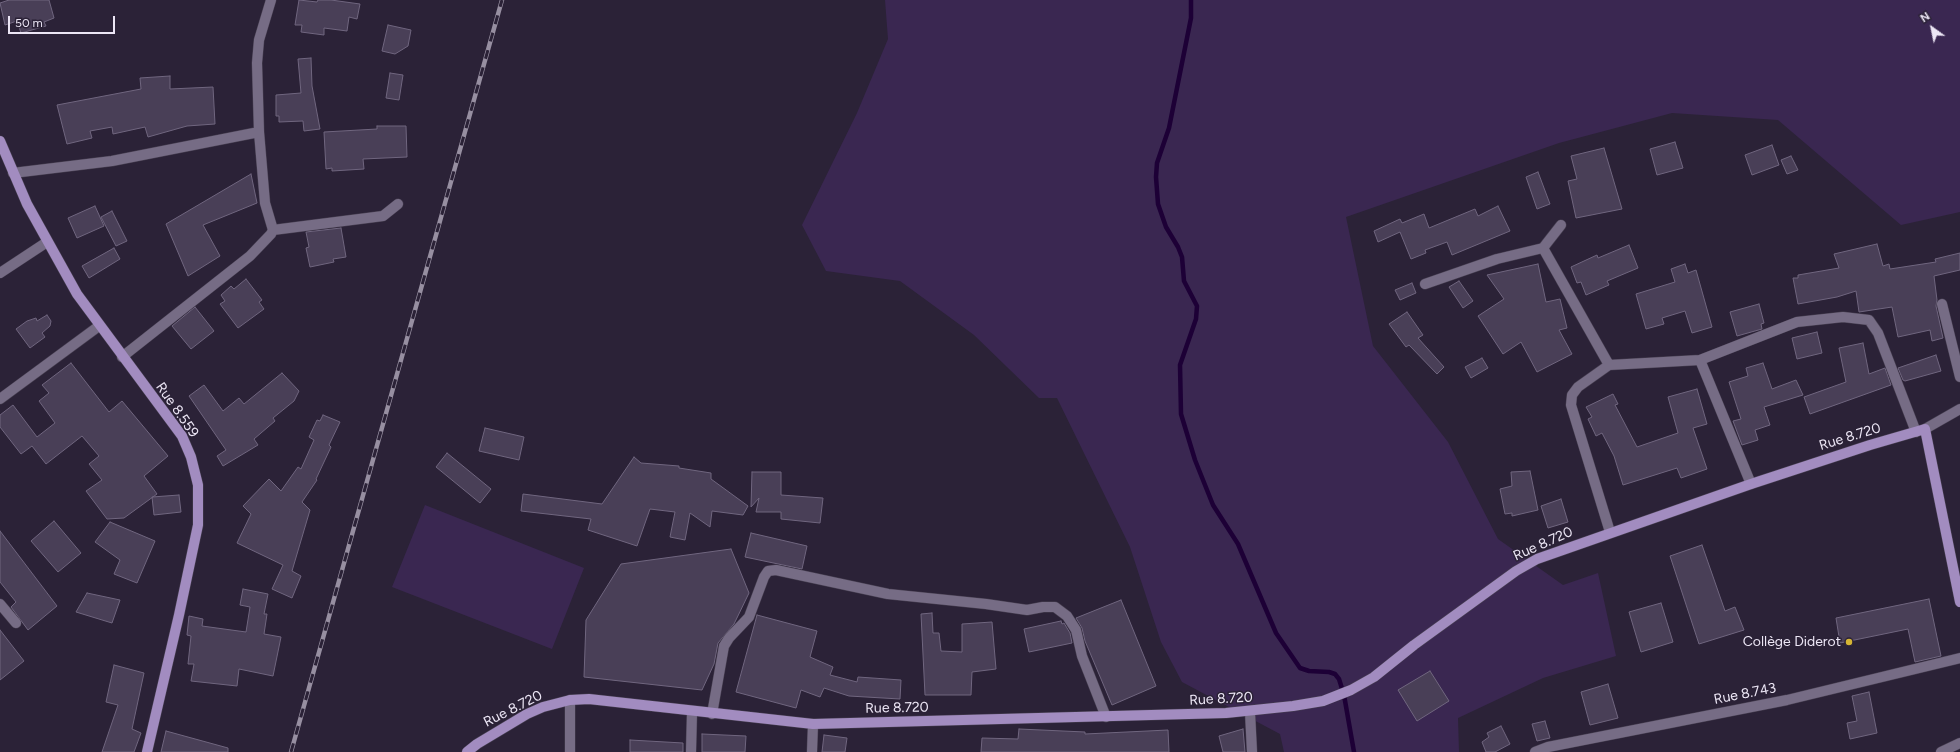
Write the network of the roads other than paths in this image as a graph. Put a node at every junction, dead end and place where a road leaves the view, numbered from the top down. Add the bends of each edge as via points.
1 (271, 0) edge
2 (259, 132) junction
3 (0, 141) edge
4 (13, 173) junction
5 (398, 204) dead end
6 (1561, 225) dead end
7 (273, 230) junction
8 (48, 242) junction
9 (1543, 248) junction
10 (0, 273) edge
11 (1425, 284) dead end
12 (1942, 304) dead end
13 (98, 326) junction
14 (122, 357) junction
15 (1700, 360) junction
16 (1609, 365) junction
17 (1960, 377) edge
18 (0, 399) edge
19 (1960, 409) edge
20 (1921, 430) junction
21 (1751, 484) junction
22 (1610, 532) junction
23 (1960, 602) edge
24 (0, 604) edge
25 (16, 623) dead end
26 (1960, 658) edge
27 (570, 700) junction
28 (692, 712) junction
29 (1250, 712) junction
30 (712, 714) junction
31 (1106, 717) junction
32 (813, 724) junction
33 (1960, 743) edge
34 (478, 748) edge
35 (147, 752) edge
36 (467, 752) edge
37 (570, 752) edge
38 (691, 752) edge
39 (812, 752) edge
40 (1252, 752) edge
41 (1535, 752) edge
42 (1941, 752) edge

1 - 2 street via 259,40
2 - 4 street via 112,161
2 - 7 street via 265,202
3 - 4 main road, Rue 8.559
4 - 8 main road, Rue 8.559
5 - 7 street via 383,216
6 - 9 street
7 - 14 street via 250,256
8 - 10 street
8 - 13 main road, Rue 8.559
9 - 11 street via 1497,259
9 - 16 street
12 - 17 street
13 - 14 main road, Rue 8.559
13 - 18 street
14 - 35 main road, Rue 8.559 via 182,436 192,457 198,485 198,525
15 - 16 street
15 - 20 street via 1797,322 1844,317 1869,320 1878,333
15 - 21 street
16 - 22 street via 1578,387 1572,395 1571,406
19 - 20 street
20 - 21 main road, Rue 8.720
20 - 23 main road
21 - 22 main road, Rue 8.720
22 - 29 main road, Rue 8.720 via 1537,559 1516,571 1374,677 1351,690 1293,706
24 - 25 street
26 - 41 street, Rue 8.743 via 1787,700 1548,747
27 - 28 main road, Rue 8.720 via 589,699
27 - 34 main road, Rue 8.720 via 527,714
27 - 37 street
28 - 30 main road, Rue 8.720
28 - 38 street
29 - 31 main road, Rue 8.720
29 - 40 street
30 - 31 street via 724,646 749,617 768,571 776,570 888,594 1027,610 1043,606 1055,607 1067,616 1076,630 1082,656
30 - 32 main road, Rue 8.720
31 - 32 main road, Rue 8.720
32 - 39 street
33 - 42 street
34 - 36 main road, Rue 8.720

